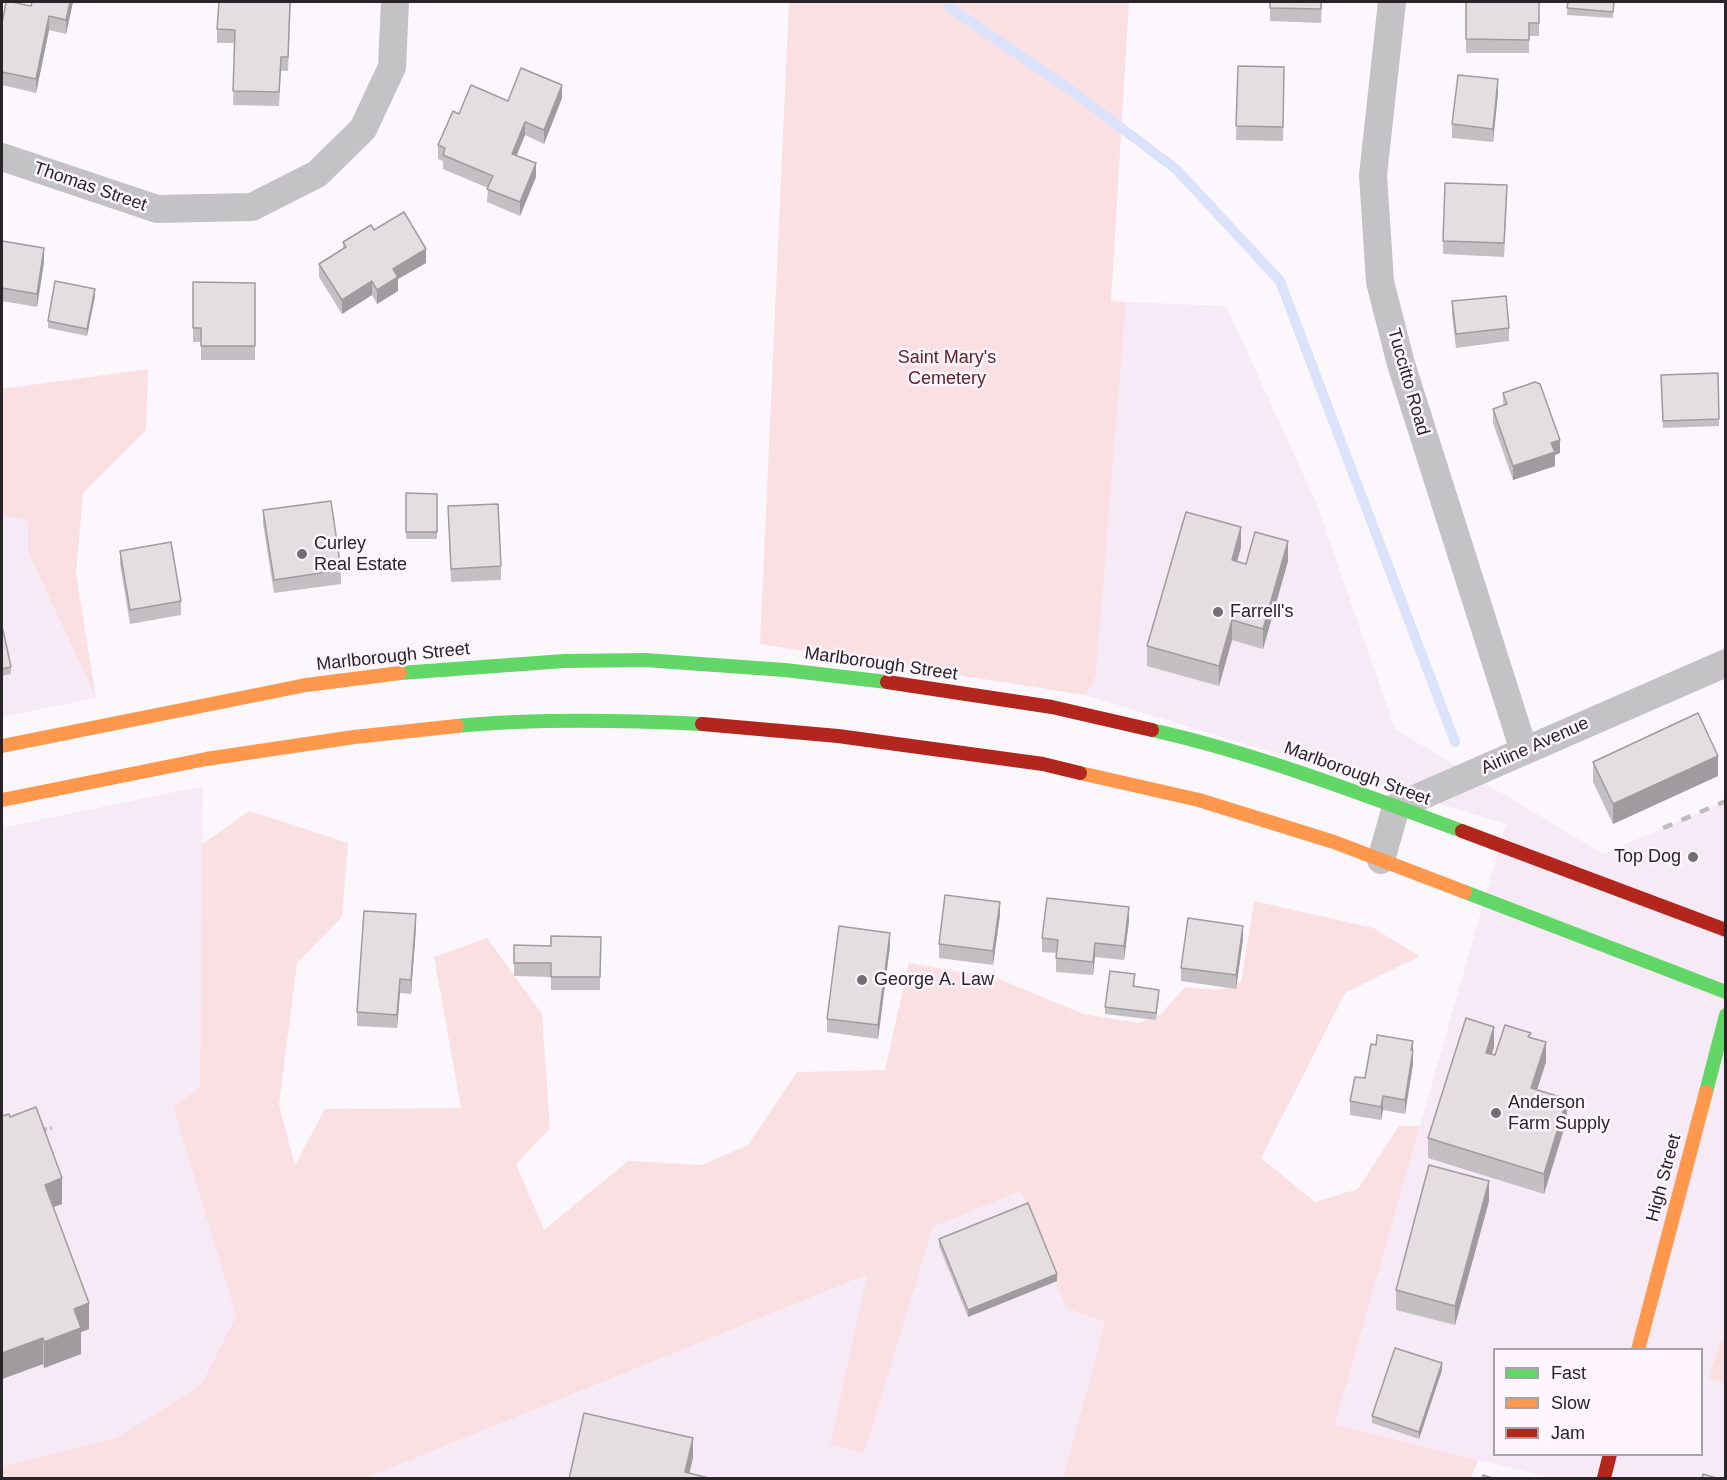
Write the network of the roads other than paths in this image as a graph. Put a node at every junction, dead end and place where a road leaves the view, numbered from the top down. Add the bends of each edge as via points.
1 (395, 2) edge
2 (1392, 2) edge
3 (2, 157) edge
4 (1725, 663) edge
5 (2, 747) edge
6 (1524, 751) junction
7 (2, 800) edge
8 (1396, 807) junction
9 (1381, 860) junction
10 (1725, 930) edge
11 (1725, 992) edge
12 (1725, 1015) edge
13 (1639, 1348) edge
14 (1610, 1456) edge
15 (1604, 1479) edge

1 - 3 street, Thomas Street via 392,67 363,129 317,174 252,207 157,209
2 - 6 street, Tuccitto Road via 1373,175 1380,282 1401,364
4 - 6 street, Airline Avenue
5 - 8 main road, Marlborough Street via 306,685 484,665 645,660 808,672 1052,707 1213,744
6 - 8 street, Airline Avenue
7 - 9 main road via 206,759 354,737 487,723 652,722 838,736 1043,764 1199,800
8 - 9 street
8 - 10 main road, Marlborough Street
9 - 11 main road
12 - 13 main road, High Street
14 - 15 main road

